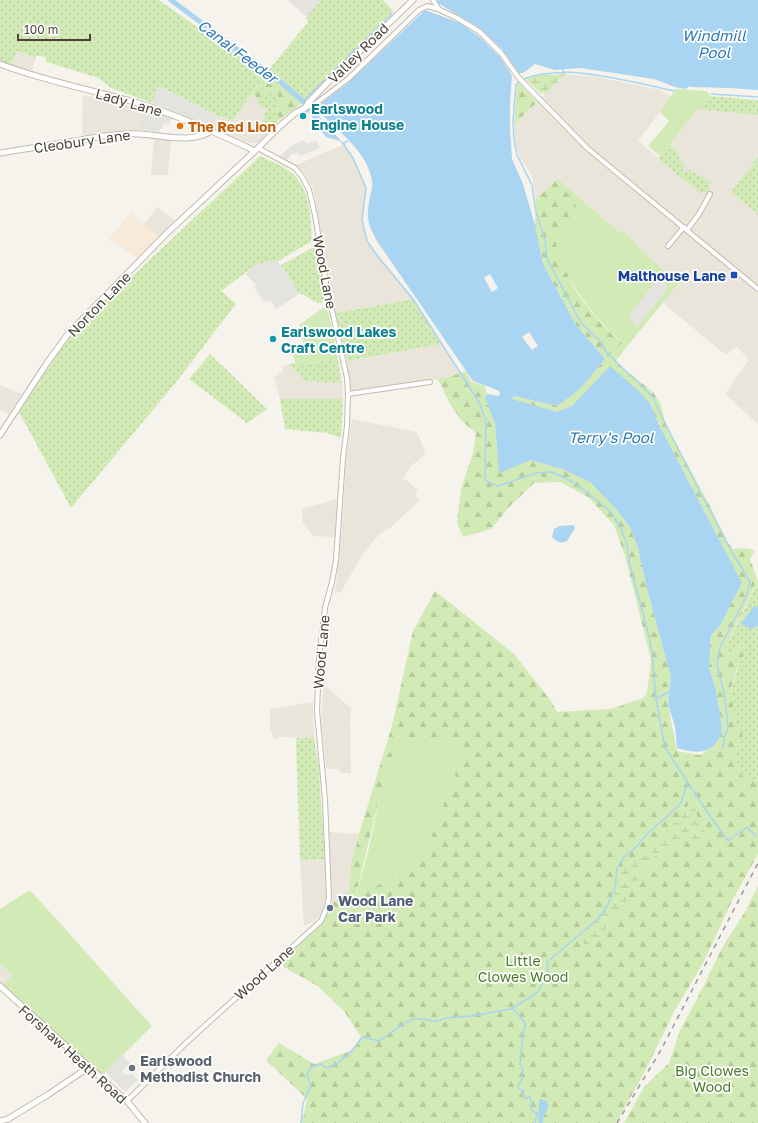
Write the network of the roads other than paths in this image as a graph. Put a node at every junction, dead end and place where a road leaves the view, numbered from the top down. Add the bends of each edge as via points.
1 (413, 0) edge
2 (433, 0) edge
3 (438, 9) junction
4 (0, 64) edge
5 (305, 108) junction
6 (211, 131) junction
7 (256, 150) junction
8 (0, 154) edge
9 (216, 187) joint
10 (710, 194) dead end
11 (685, 229) junction
12 (668, 246) dead end
13 (758, 289) edge
14 (430, 382) dead end
15 (348, 394) junction
16 (0, 435) edge
17 (0, 986) edge
18 (89, 1067) junction
19 (127, 1101) junction
20 (0, 1122) edge
21 (145, 1123) edge

1 - 5 street, Valley Road via 332,78
2 - 3 street
3 - 5 street via 427,6 420,10 348,79 315,104
3 - 11 street via 480,32 522,82 587,148
4 - 6 street, Lady Lane via 29,75 138,103
5 - 7 street, Valley Road via 280,126
6 - 7 street, Lady Lane
6 - 8 street, Cleobury Lane via 200,136 179,137 111,134
7 - 9 street, Valley Road
7 - 15 street, Wood Lane via 295,168 309,190 347,378
9 - 16 street, Norton Lane via 68,334
10 - 11 street via 699,214
11 - 12 street
11 - 13 street
14 - 15 street
15 - 19 street, Wood Lane via 336,560 325,608 318,665 317,711 325,800 329,897 327,907 321,921 187,1042
17 - 18 street, Forshaw Heath Road
18 - 19 street, Forshaw Heath Road
18 - 20 street
19 - 21 street, Forshaw Heath Road

